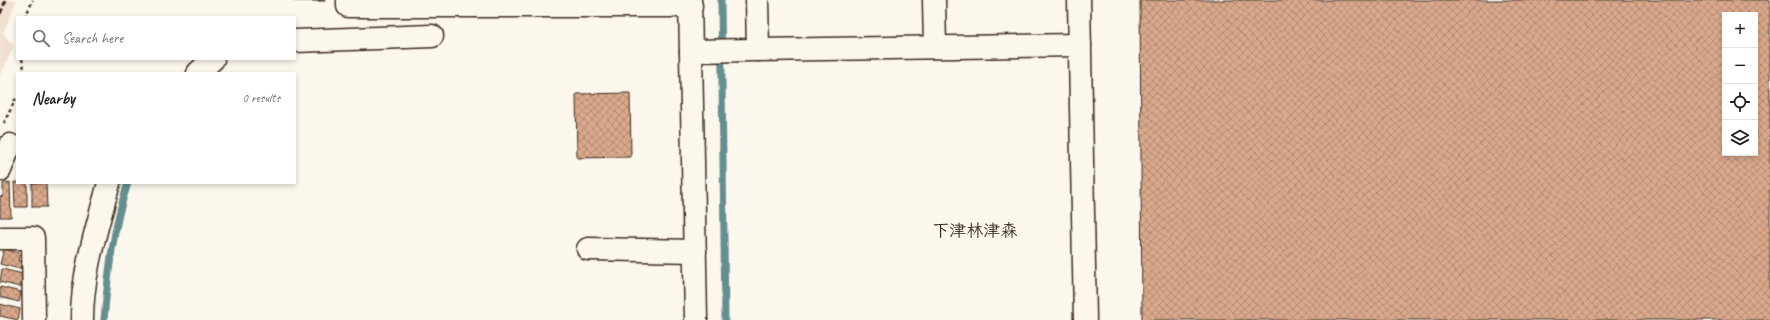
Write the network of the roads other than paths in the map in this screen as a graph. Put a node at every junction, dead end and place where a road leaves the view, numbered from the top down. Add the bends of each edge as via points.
1 (348, 0) edge
2 (757, 0) edge
3 (934, 0) edge
4 (1079, 0) edge
5 (691, 3) edge
6 (432, 36) dead end
7 (296, 41) edge
8 (1080, 45) junction
9 (935, 47) junction
10 (758, 50) junction
11 (691, 51) junction
12 (212, 60) edge
13 (199, 72) edge
14 (10, 145) dead end
15 (0, 170) edge
16 (109, 184) edge
17 (0, 238) edge
18 (588, 249) dead end
19 (695, 251) junction
20 (34, 320) edge
21 (82, 320) edge
22 (696, 320) edge
23 (1085, 320) edge

1 - 5 street via 348,6
2 - 10 street
3 - 9 street
4 - 8 street
5 - 11 street
6 - 7 street
8 - 9 street
8 - 23 street
9 - 10 street
10 - 11 street
11 - 19 street
12 - 13 street
14 - 15 street
16 - 21 street via 91,249 82,296
17 - 20 street via 33,238
18 - 19 street
19 - 22 street

